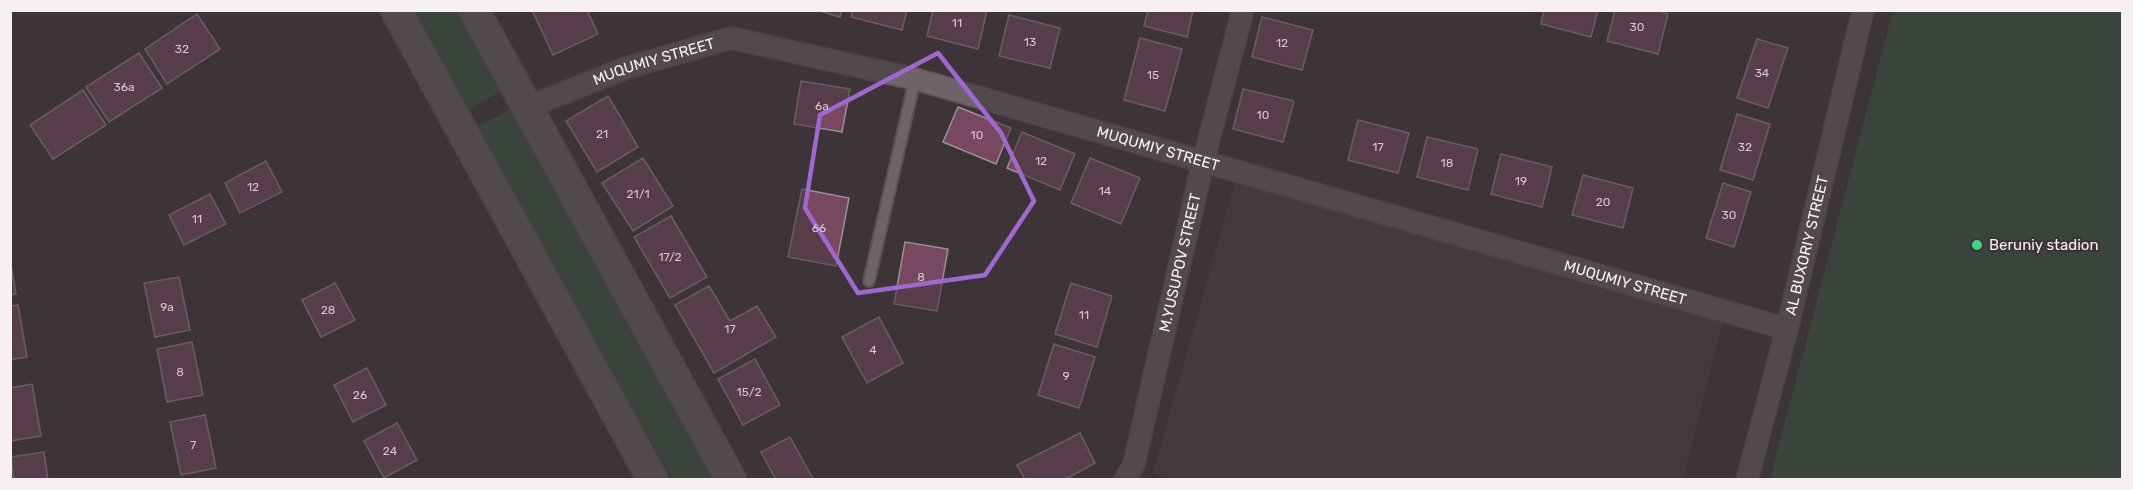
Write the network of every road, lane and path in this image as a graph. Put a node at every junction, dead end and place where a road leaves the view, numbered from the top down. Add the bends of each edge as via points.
1 (396, 10) edge
2 (474, 10) edge
3 (1243, 10) edge
4 (1863, 10) edge
5 (915, 79) junction
6 (528, 107) junction
7 (1203, 162) junction
8 (869, 281) dead end
9 (1787, 329) junction
10 (653, 480) edge
11 (731, 480) edge
12 (1125, 480) edge
13 (1747, 480) edge

1 - 10 street
2 - 6 street
3 - 7 street, M.YUSUPOV STREET
4 - 9 street, AL BUXORIY STREET
5 - 6 street, MUQUMIY STREET via 731,38 626,68
5 - 7 street, MUQUMIY STREET
5 - 8 lane
6 - 11 street
7 - 9 street, MUQUMIY STREET
7 - 12 street, M.YUSUPOV STREET via 1134,464
9 - 13 street, AL BUXORIY STREET

